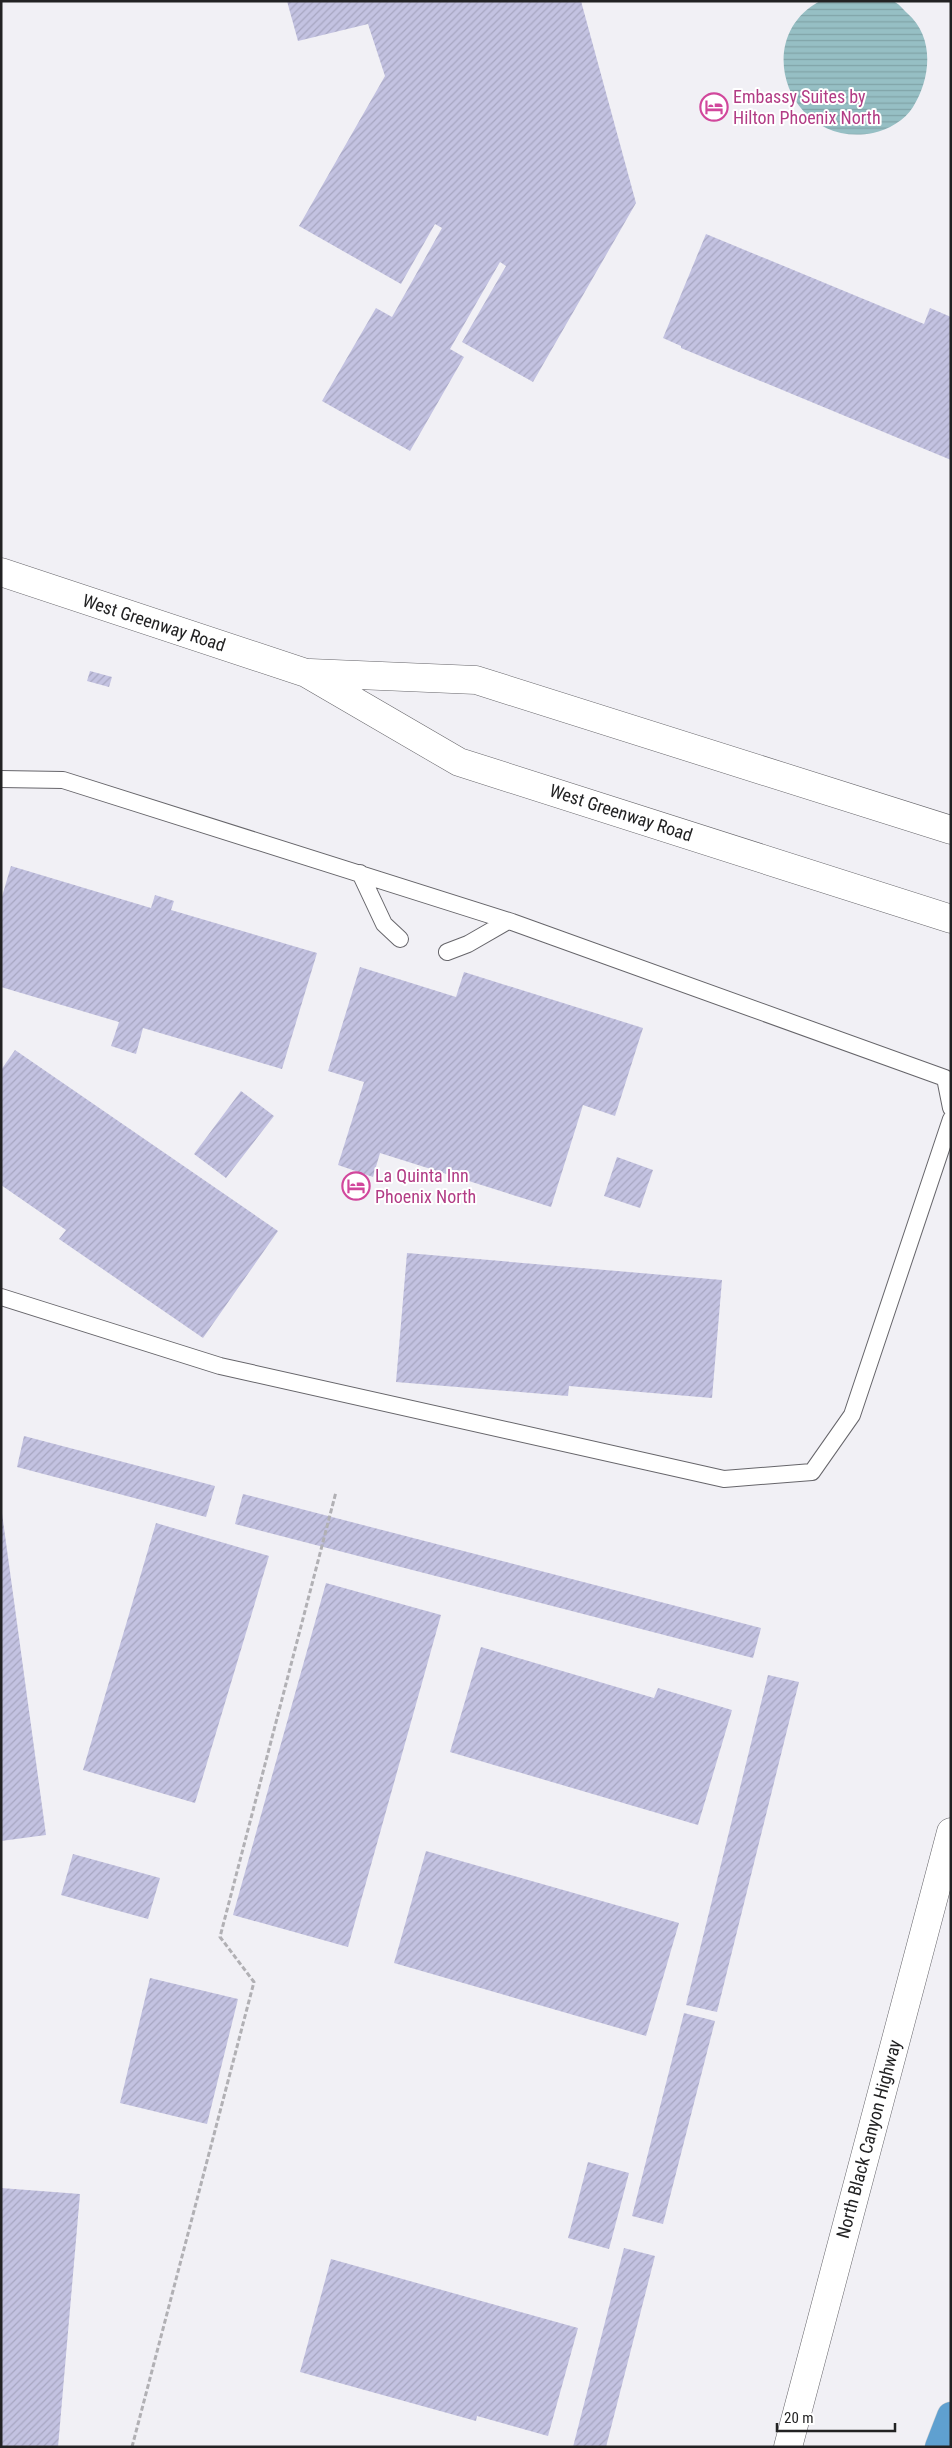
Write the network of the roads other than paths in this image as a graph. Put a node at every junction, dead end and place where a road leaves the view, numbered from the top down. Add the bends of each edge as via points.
1 (1, 572) edge
2 (306, 673) junction
3 (1, 779) edge
4 (951, 830) edge
5 (360, 873) junction
6 (951, 919) edge
7 (508, 921) junction
8 (400, 939) dead end
9 (446, 952) dead end
10 (951, 1108) edge
11 (951, 1120) edge
12 (1, 1297) edge
13 (951, 1832) edge
14 (951, 2416) edge
15 (788, 2447) edge
16 (939, 2447) edge

1 - 2 main road, West Greenway Road
2 - 4 main road, West Greenway Road via 476,680
2 - 6 main road, West Greenway Road via 459,762
3 - 5 lane via 63,780
5 - 7 lane
5 - 8 lane via 384,924
7 - 9 lane via 468,944
7 - 10 lane via 945,1078
11 - 12 lane via 852,1415 812,1472 724,1479 220,1366
13 - 15 main road, North Black Canyon Highway
14 - 16 highway

